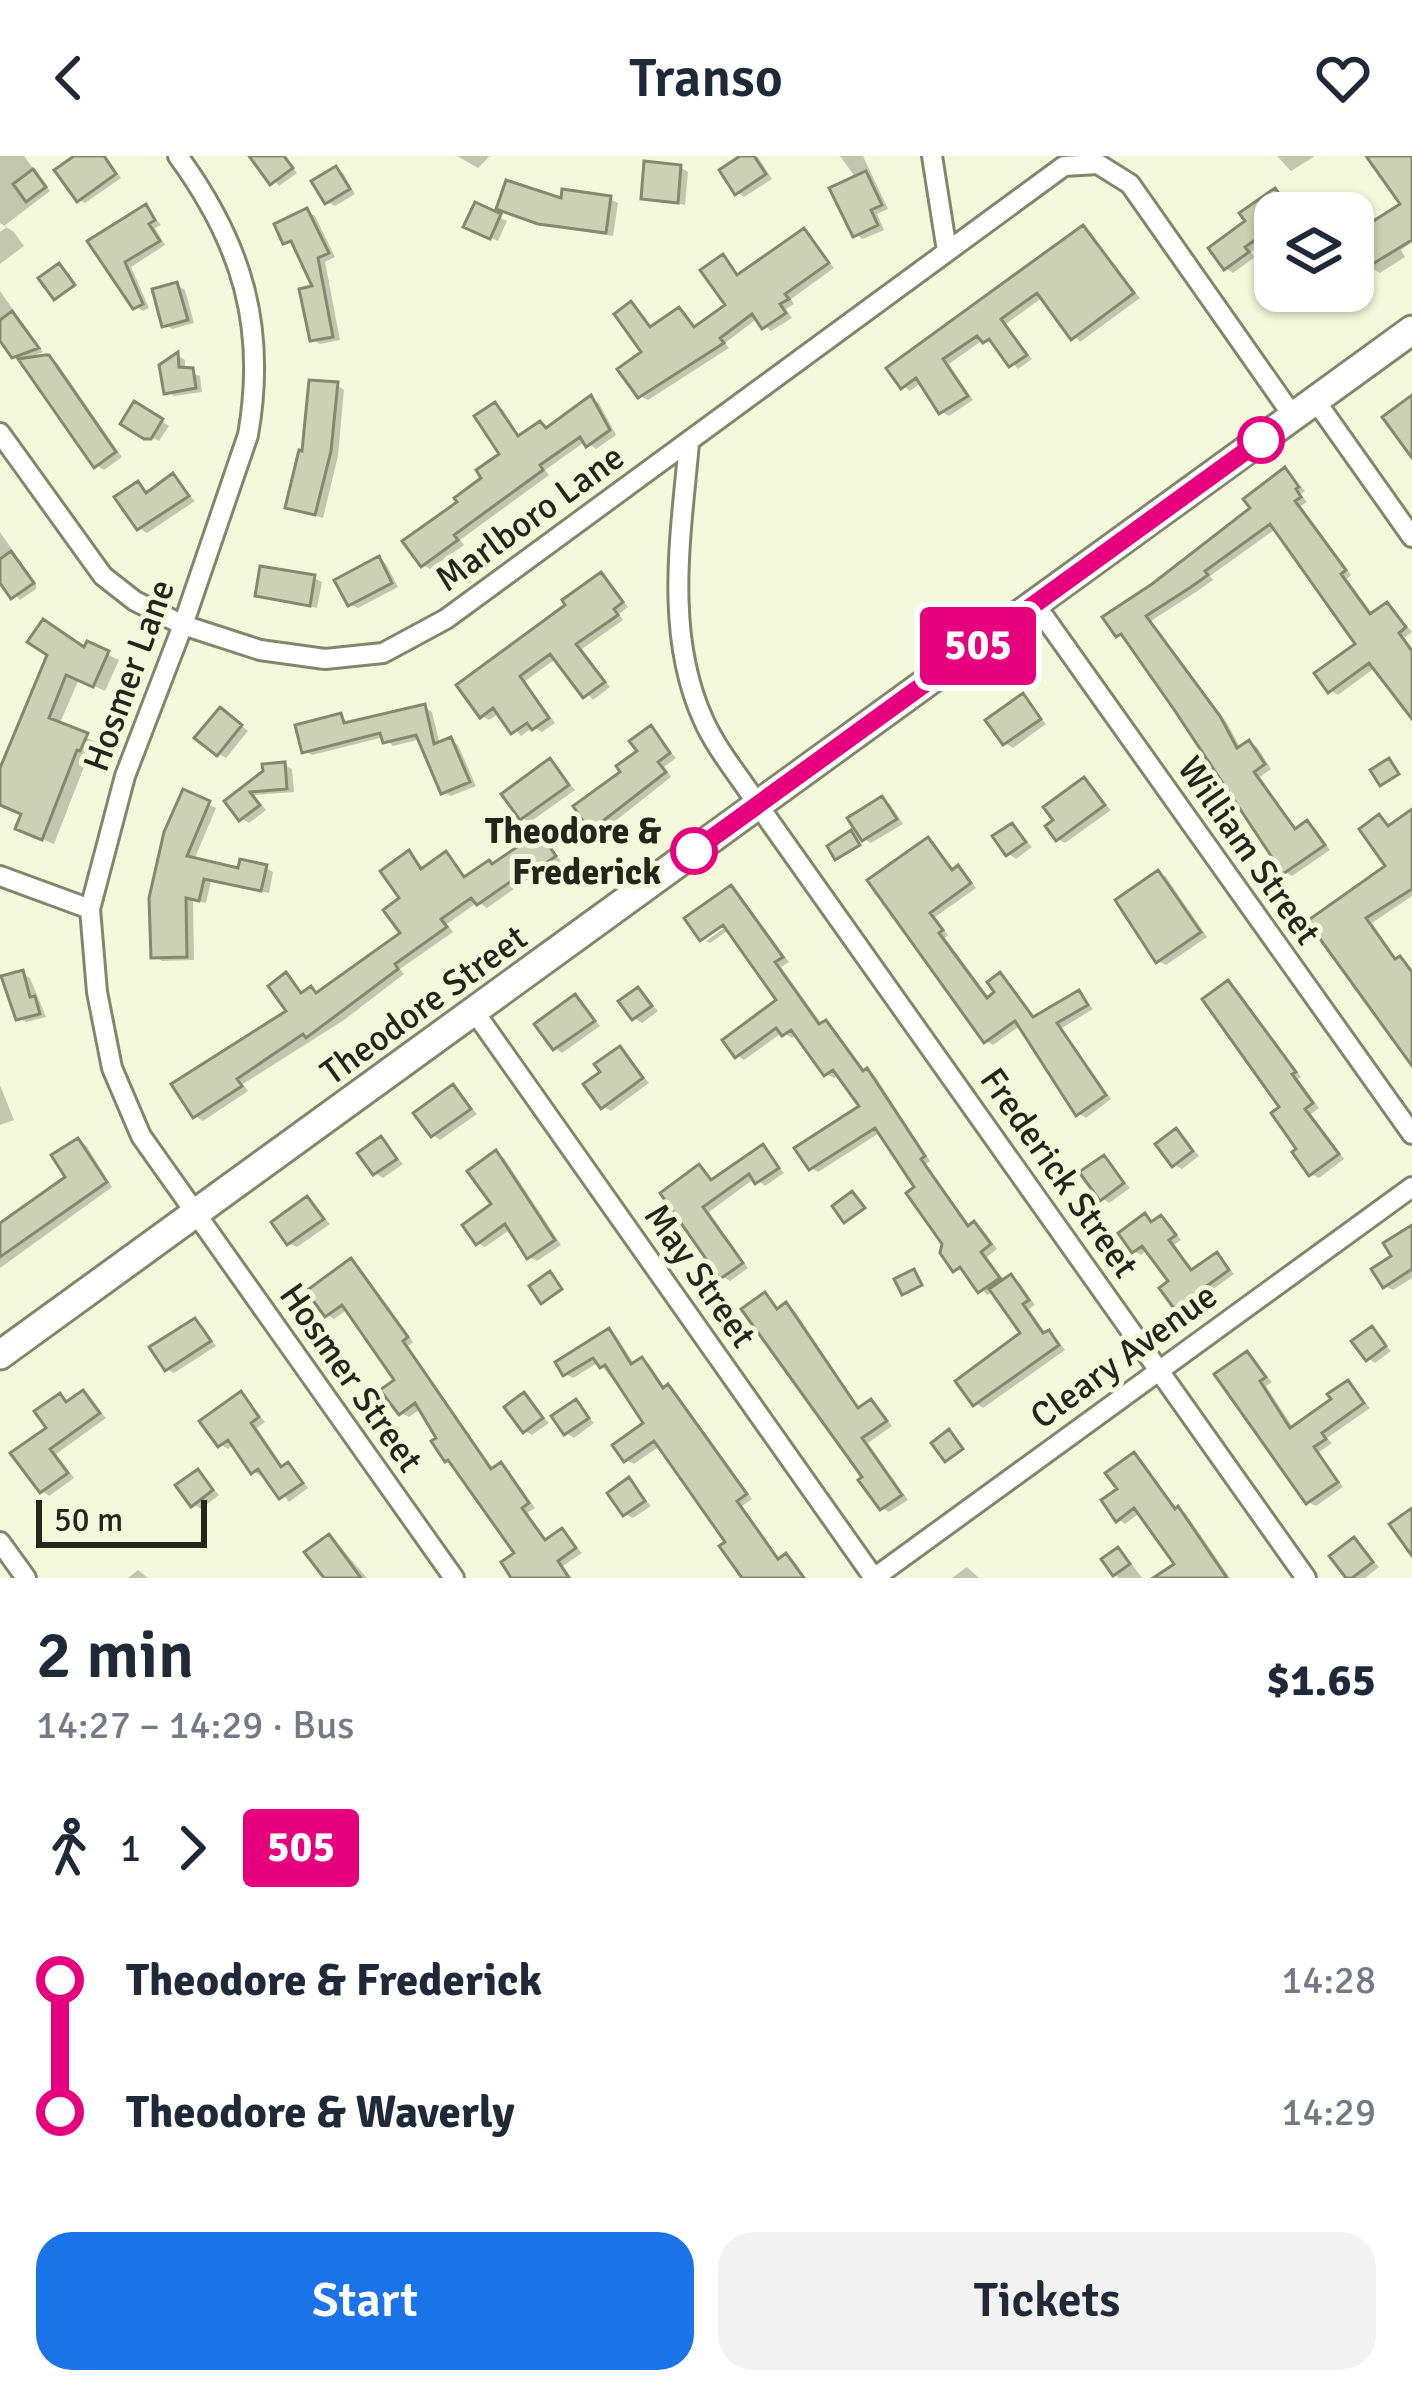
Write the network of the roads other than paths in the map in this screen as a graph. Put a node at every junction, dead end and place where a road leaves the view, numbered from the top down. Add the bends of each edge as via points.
1 (178, 156) edge
2 (932, 156) edge
3 (947, 251) junction
4 (1412, 330) edge
5 (1304, 408) junction
6 (0, 434) edge
7 (688, 443) junction
8 (1412, 537) edge
9 (1035, 604) junction
10 (183, 625) junction
11 (758, 805) junction
12 (0, 876) edge
13 (90, 909) junction
14 (474, 1011) junction
15 (1412, 1134) edge
16 (1412, 1187) edge
17 (196, 1213) junction
18 (0, 1355) edge
19 (1160, 1369) junction
20 (0, 1542) edge
21 (26, 1578) edge
22 (454, 1578) edge
23 (874, 1578) edge
24 (1306, 1578) edge

1 - 10 street, Hosmer Lane via 237,259 255,375 248,435
2 - 3 street
3 - 5 street, Marlboro Lane via 1064,166 1099,164 1130,184
3 - 7 street, Marlboro Lane
4 - 5 main road, Theodore Street
5 - 8 street
5 - 9 main road, Theodore Street
6 - 10 street, Marlboro Lane via 103,576
7 - 10 street, Marlboro Lane via 446,619 382,652 325,659 260,650
7 - 11 street, Frederick Street via 680,641 703,719
9 - 11 main road, Theodore Street
9 - 15 street, William Street
10 - 13 street, Hosmer Lane via 120,792
11 - 14 main road, Theodore Street
11 - 19 street, Frederick Street
12 - 13 street
13 - 17 street, Hosmer Lane via 112,1068 141,1136
14 - 17 main road, Theodore Street
14 - 23 street, May Street
16 - 19 street, Cleary Avenue
17 - 18 main road, Theodore Street
17 - 22 street, Hosmer Street
19 - 23 street, Cleary Avenue
19 - 24 street, Frederick Street
20 - 21 street

